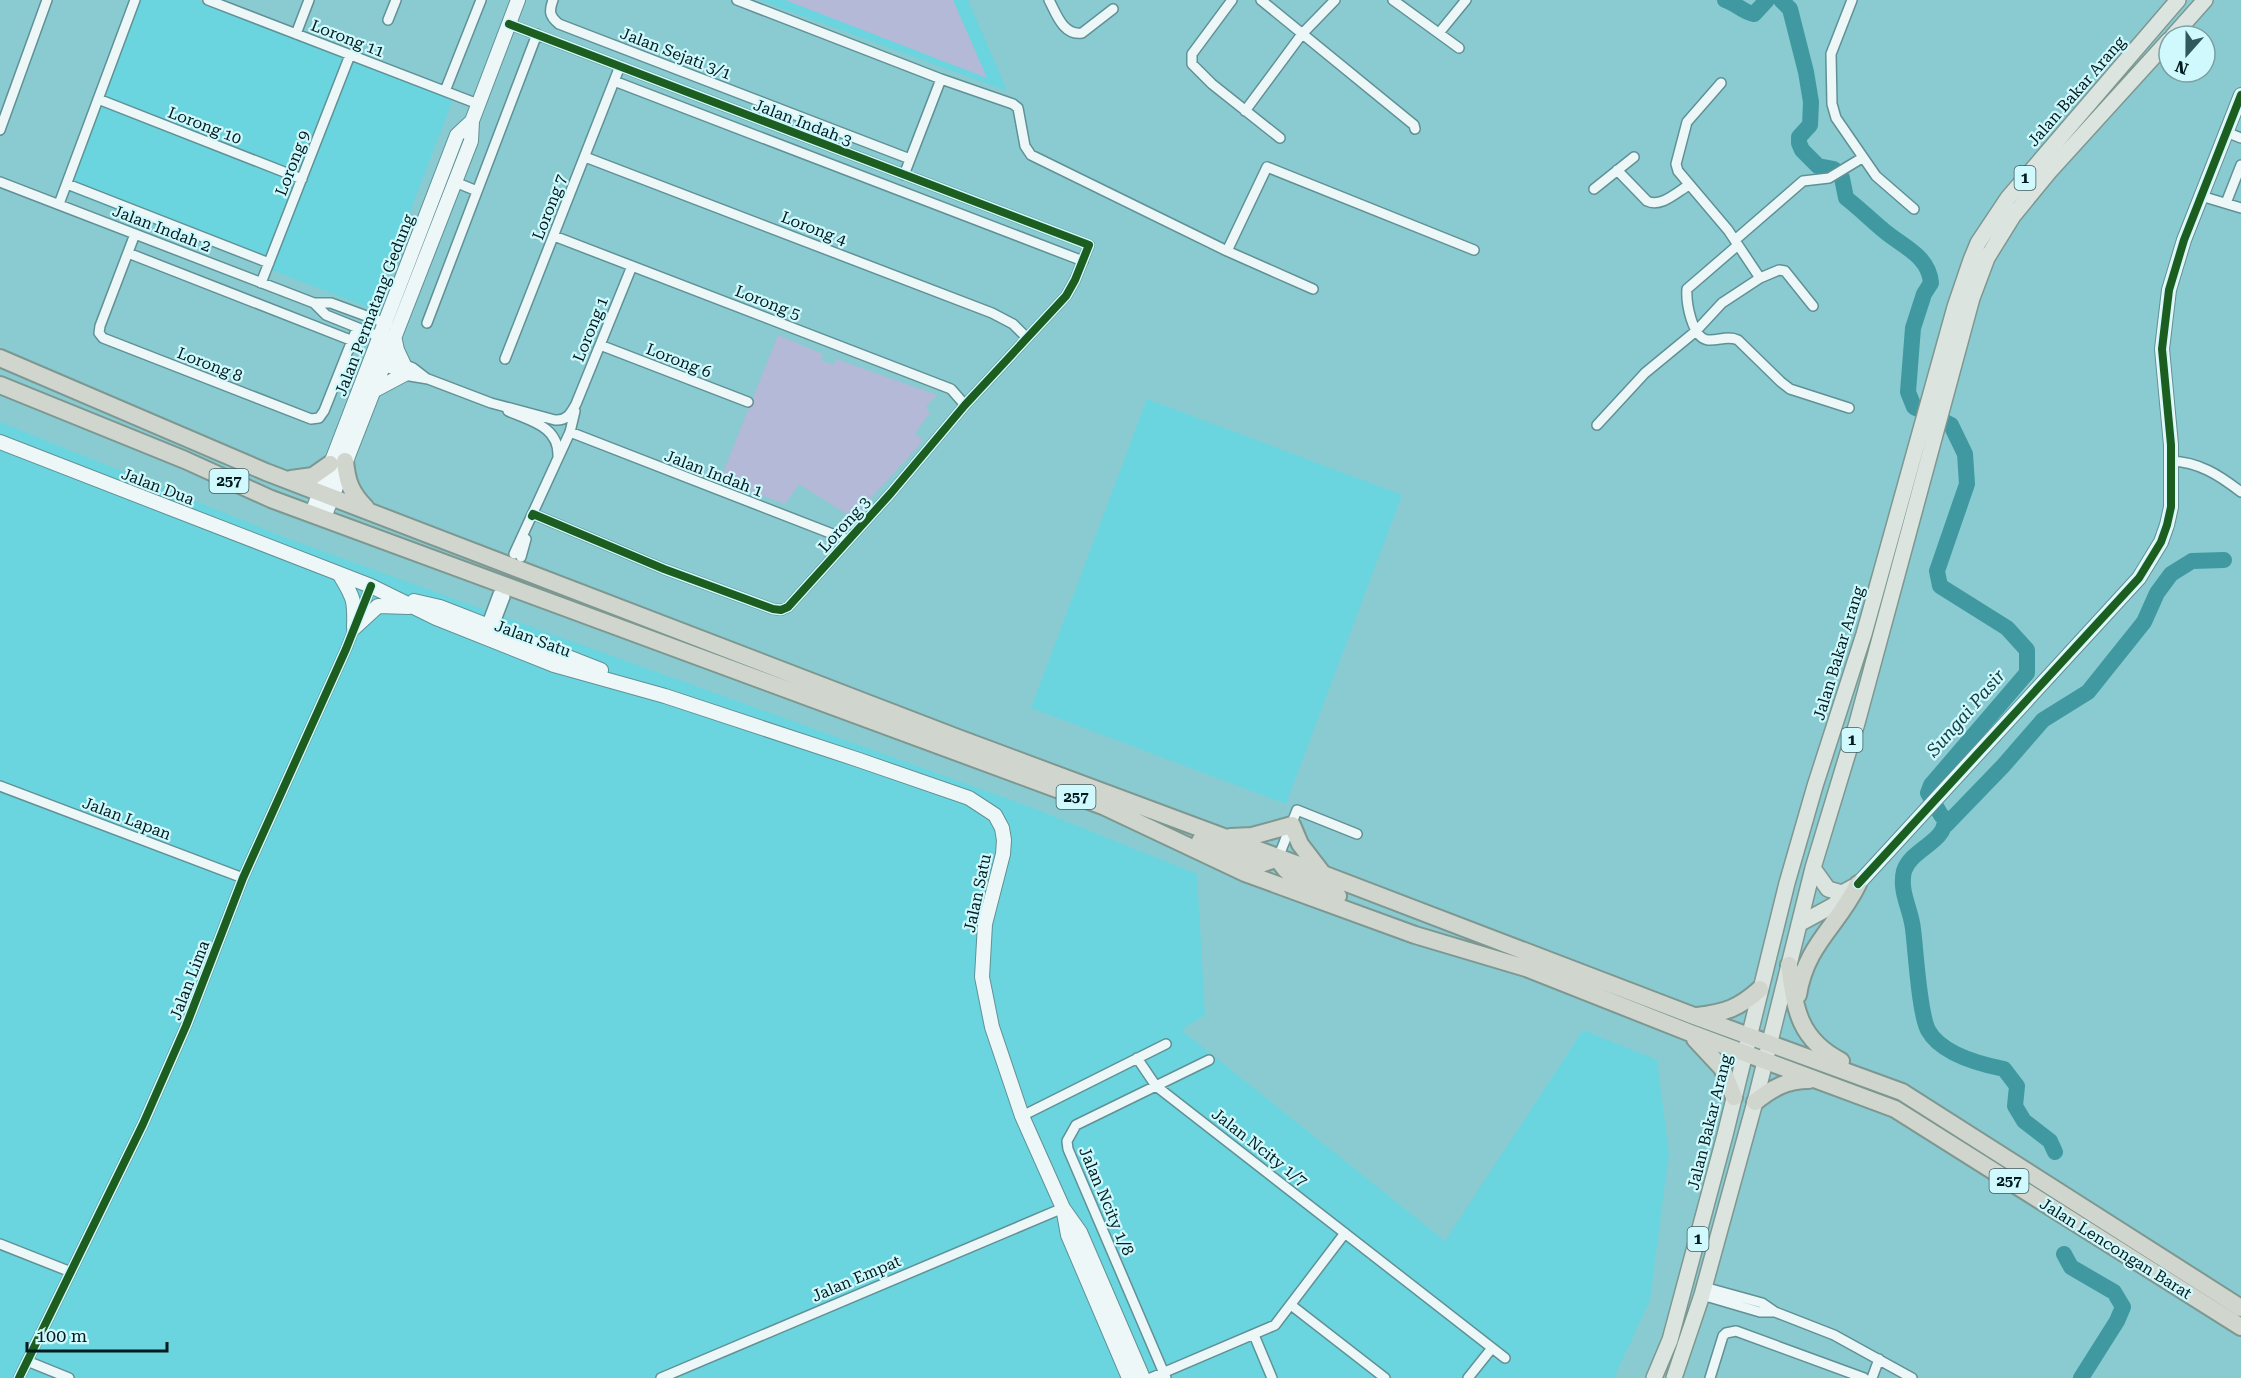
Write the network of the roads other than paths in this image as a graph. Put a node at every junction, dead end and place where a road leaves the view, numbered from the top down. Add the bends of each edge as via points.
1 (47, 0) edge
2 (135, 0) edge
3 (208, 0) edge
4 (309, 0) edge
5 (396, 0) edge
6 (481, 0) edge
7 (518, 0) edge
8 (554, 0) edge
9 (737, 0) edge
10 (1049, 0) edge
11 (1232, 0) edge
12 (1261, 0) edge
13 (1335, 0) edge
14 (1393, 0) edge
15 (1466, 0) edge
16 (1852, 0) edge
17 (2178, 0) edge
18 (2205, 0) edge
19 (1113, 9) dead end
20 (388, 20) dead end
21 (508, 24) junction
22 (2184, 24) edge
23 (1439, 33) junction
24 (296, 34) junction
25 (537, 34) junction
26 (1302, 34) junction
27 (1459, 48) dead end
28 (2157, 53) edge
29 (350, 55) junction
30 (620, 66) junction
31 (941, 79) junction
32 (614, 81) junction
33 (1721, 83) dead end
34 (445, 91) junction
35 (2241, 95) edge
36 (98, 99) junction
37 (478, 104) junction
38 (1245, 111) junction
39 (472, 121) junction
40 (1415, 129) dead end
41 (0, 130) edge
42 (2226, 132) junction
43 (1280, 138) dead end
44 (2241, 138) edge
45 (585, 157) junction
46 (1634, 157) dead end
47 (1862, 158) junction
48 (910, 159) junction
49 (2241, 165) edge
50 (1617, 170) junction
51 (904, 175) junction
52 (302, 179) junction
53 (0, 182) edge
54 (455, 182) junction
55 (66, 184) junction
56 (1689, 185) junction
57 (1594, 189) dead end
58 (477, 192) junction
59 (2201, 196) junction
60 (2226, 203) junction
61 (58, 204) junction
62 (2241, 208) edge
63 (1914, 209) dead end
64 (135, 234) junction
65 (554, 236) junction
66 (1737, 243) junction
67 (1089, 245) joint
68 (1474, 250) dead end
69 (1227, 251) junction
70 (128, 253) junction
71 (1083, 261) junction
72 (269, 263) junction
73 (632, 267) junction
74 (1760, 278) junction
75 (261, 283) junction
76 (1313, 289) dead end
77 (314, 303) junction
78 (1813, 306) dead end
79 (428, 323) dead end
80 (357, 328) junction
81 (1696, 331) junction
82 (389, 333) junction
83 (1027, 338) junction
84 (352, 341) junction
85 (600, 345) junction
86 (0, 358) edge
87 (378, 359) junction
88 (506, 359) dead end
89 (404, 370) junction
90 (0, 385) edge
91 (373, 391) junction
92 (1939, 392) junction
93 (84, 393) junction
94 (748, 402) dead end
95 (491, 403) junction
96 (576, 404) junction
97 (965, 405) junction
98 (1849, 408) dead end
99 (74, 415) junction
100 (555, 420) junction
101 (1597, 425) dead end
102 (570, 432) junction
103 (1928, 434) junction
104 (0, 442) edge
105 (558, 458) junction
106 (185, 460) junction
107 (2171, 461) junction
108 (338, 463) junction
109 (284, 478) junction
110 (2241, 492) edge
111 (324, 501) junction
112 (368, 510) junction
113 (532, 515) junction
114 (848, 540) junction
115 (517, 556) dead end
116 (460, 571) junction
117 (340, 575) junction
118 (370, 586) junction
119 (502, 595) dead end
120 (394, 597) junction
121 (415, 608) junction
122 (354, 628) junction
123 (488, 632) junction
124 (0, 786) edge
125 (1102, 806) junction
126 (1292, 825) junction
127 (1357, 834) dead end
128 (1223, 838) junction
129 (1278, 858) junction
130 (1813, 868) junction
131 (1323, 874) junction
132 (243, 878) junction
133 (1858, 884) junction
134 (1799, 924) junction
135 (1414, 935) junction
136 (1789, 965) junction
137 (1760, 989) junction
138 (1795, 1009) junction
139 (1691, 1024) junction
140 (1749, 1036) junction
141 (1770, 1043) junction
142 (1166, 1044) dead end
143 (1745, 1054) junction
144 (1137, 1058) junction
145 (1209, 1060) dead end
146 (1765, 1061) junction
147 (1819, 1080) junction
148 (1881, 1084) junction
149 (1156, 1086) junction
150 (1734, 1097) junction
151 (1755, 1102) junction
152 (1022, 1116) junction
153 (1063, 1208) junction
154 (1345, 1233) junction
155 (0, 1244) edge
156 (71, 1272) junction
157 (1703, 1291) junction
158 (1291, 1305) junction
159 (2241, 1308) edge
160 (2241, 1327) edge
161 (1254, 1335) junction
162 (1492, 1348) junction
163 (1505, 1358) dead end
164 (1879, 1359) junction
165 (27, 1361) junction
166 (1165, 1375) edge
167 (19, 1378) edge
168 (69, 1378) edge
169 (661, 1378) edge
170 (1130, 1378) edge
171 (1143, 1378) edge
172 (1151, 1378) edge
173 (1272, 1378) edge
174 (1386, 1378) edge
175 (1468, 1378) edge
176 (1654, 1378) edge
177 (1674, 1378) edge
178 (1710, 1378) edge
179 (1864, 1378) edge
180 (1872, 1378) edge
181 (1912, 1378) edge

1 - 41 street
2 - 36 street
3 - 24 street, Lorong 11
4 - 24 street
5 - 20 street
6 - 34 street
7 - 21 main road, Jalan Permatang Gedung
8 - 48 street, Jalan Sejati 3/1 via 549,10 551,18 559,24
9 - 31 street
10 - 19 street via 1062,25 1076,34
11 - 38 street via 1191,60 1194,69
12 - 26 street
13 - 26 street
14 - 23 street
15 - 23 street
16 - 47 street via 1831,54 1832,104 1836,118
17 - 92 main road, Jalan Bakar Arang / 1 via 1993,219 1971,260 1952,316
18 - 22 main road
21 - 25 street, Jalan Indah 3
21 - 37 main road, Jalan Permatang Gedung
23 - 27 street
24 - 29 street, Lorong 11
25 - 30 street, Jalan Indah 3
25 - 58 street
26 - 38 street
26 - 40 street
28 - 92 main road, Jalan Bakar Arang / 1 via 2049,172 1999,237 1987,258
29 - 34 street, Lorong 11
29 - 52 street, Lorong 9
30 - 32 street, Lorong 7
30 - 51 street, Jalan Indah 3
31 - 48 street
31 - 69 street via 1018,108 1025,146 1031,155
32 - 45 street, Lorong 7
32 - 71 street
33 - 56 street via 1685,128 1676,164
34 - 37 street, Lorong 11
35 - 42 main road
36 - 52 street, Lorong 10
36 - 55 street
37 - 39 main road, Jalan Permatang Gedung
38 - 43 street
39 - 54 main road, Jalan Permatang Gedung via 471,141
39 - 82 main road, Jalan Permatang Gedung via 458,135
42 - 44 street
42 - 59 main road
45 - 65 street, Lorong 7
45 - 83 street, Lorong 4 via 992,313 1013,324
46 - 50 street
47 - 63 street via 1876,176
47 - 66 street via 1829,178 1803,181
48 - 51 street
49 - 60 street
50 - 56 street via 1652,204
50 - 57 street
51 - 67 street, Jalan Indah 3
52 - 72 street, Lorong 9
53 - 61 street, Jalan Indah 2
54 - 58 street
54 - 82 main road, Jalan Permatang Gedung
55 - 61 street
55 - 72 street
56 - 66 street
58 - 79 street
59 - 60 street
59 - 107 main road via 2169,290 2162,349
60 - 62 street
61 - 64 street, Jalan Indah 2
64 - 70 street, Lorong 8
64 - 75 street, Jalan Indah 2
65 - 73 street, Lorong 5
65 - 88 street, Lorong 7
66 - 74 street
66 - 81 street via 1687,289
67 - 71 street, Lorong 3
68 - 69 street via 1267,167
69 - 76 street
70 - 84 street
70 - 84 street, Lorong 8 via 100,326 103,338 280,408 311,419 320,418
71 - 83 street, Lorong 3 via 1066,296
72 - 75 street, Lorong 9
73 - 85 street, Lorong 1
73 - 97 street, Lorong 5 via 951,389
74 - 78 street via 1785,271
74 - 81 street via 1722,303
75 - 77 street, Jalan Indah 2
77 - 80 street, Jalan Indah 2 via 326,315
77 - 82 street, Jalan Indah 2 via 331,303
80 - 82 street, Jalan Indah 2
80 - 84 street, Lorong 8
81 - 98 street via 1707,340 1737,340 1791,389
81 - 101 street via 1645,373
82 - 87 main road, Jalan Permatang Gedung
82 - 89 main road
83 - 97 street, Lorong 3
85 - 94 street, Lorong 6
85 - 96 street, Lorong 1
86 - 93 highway, 257
87 - 89 street
87 - 91 main road, Jalan Permatang Gedung
87 - 108 main road, Jalan Permatang Gedung
89 - 91 main road
89 - 95 street via 413,369 428,379
90 - 99 highway, 257
91 - 108 main road, Jalan Permatang Gedung
92 - 103 main road, Jalan Bakar Arang / 1
93 - 99 highway
93 - 109 highway, 257
95 - 100 street
95 - 105 street via 548,429 556,442
96 - 100 street via 567,418
96 - 102 street, Lorong 1
97 - 114 street, Lorong 3
99 - 106 highway, 257
100 - 105 street via 564,433
102 - 105 street, Lorong 1
102 - 114 street, Jalan Indah 1
103 - 130 main road, Jalan Bakar Arang / 1 via 1866,691
103 - 137 main road, Jalan Bakar Arang / 1 via 1812,797
104 - 117 main road, Jalan Dua
105 - 113 street, Lorong 1
106 - 111 highway
106 - 116 highway, 257 via 271,499
107 - 110 street via 2205,468
107 - 133 main road via 2167,525 2139,578
108 - 109 highway via 314,476
108 - 111 main road, Jalan Permatang Gedung
108 - 112 highway via 353,495
109 - 111 highway, 257
111 - 112 highway, 257
111 - 116 highway via 436,554
112 - 128 highway, 257
113 - 114 street, Lorong 3 via 781,610
113 - 115 street, Lorong 1
116 - 125 highway, 257
117 - 118 main road, Jalan Dua
117 - 122 main road via 353,595
118 - 120 main road, Jalan Satu
118 - 122 street, Jalan Lima
119 - 123 street
120 - 121 main road, Jalan Satu
120 - 123 main road, Jalan Satu via 440,607
121 - 122 main road via 378,606
121 - 123 main road, Jalan Satu
122 - 132 street, Jalan Lima
123 - 152 main road, Jalan Satu via 554,664 665,696 969,798 995,815 1002,828 1003,854 985,924 982,977 992,1027
124 - 132 street, Jalan Lapan
125 - 129 highway via 1254,862 1269,863
125 - 135 highway, 257 via 1245,873
126 - 127 street via 1297,810
126 - 128 highway via 1252,836
126 - 129 street
126 - 131 highway via 1300,844
128 - 129 highway, 257
129 - 131 highway, 257
129 - 135 highway via 1282,868 1301,881 1369,908
130 - 133 main road via 1822,883 1836,892
130 - 134 main road, Jalan Bakar Arang / 1
131 - 139 highway, 257
132 - 156 street, Jalan Lima via 138,1134
133 - 134 main road via 1834,905
133 - 138 highway via 1805,965
134 - 136 main road, Jalan Bakar Arang / 1
135 - 139 highway, 257 via 1527,968
136 - 138 highway
136 - 141 main road, Jalan Bakar Arang / 1
137 - 139 highway via 1746,1002
137 - 140 main road, Jalan Bakar Arang / 1
138 - 148 highway via 1821,1049
139 - 140 highway, 257
139 - 143 highway, 257
139 - 150 highway via 1722,1068
140 - 141 highway, 257
140 - 143 main road, Jalan Bakar Arang / 1
141 - 146 main road, Jalan Bakar Arang / 1
141 - 148 highway, Jalan Lencongan Barat / 257
142 - 144 street
143 - 146 highway, 257
143 - 150 main road, Jalan Bakar Arang / 1
144 - 149 street, Jalan Ncity 1/7
144 - 152 street
145 - 149 street
146 - 147 highway, Jalan Lencongan Barat / 257
146 - 151 main road, Jalan Bakar Arang / 1
147 - 151 highway via 1796,1080 1773,1087
147 - 160 highway, Jalan Lencongan Barat / 257 via 1895,1109
148 - 159 highway, Jalan Lencongan Barat / 257 via 1902,1092
149 - 154 street, Jalan Ncity 1/7
149 - 166 street, Jalan Ncity 1/8 via 1076,1125 1067,1141
150 - 176 main road, Jalan Bakar Arang / 1 via 1670,1340
151 - 157 main road, Jalan Bakar Arang / 1
152 - 153 main road, Jalan Satu
153 - 169 street, Jalan Empat
153 - 170 main road, Jalan Satu via 1068,1235
153 - 171 main road, Jalan Satu via 1080,1232
154 - 158 street
154 - 162 street, Jalan Ncity 1/7
155 - 156 street
156 - 165 street, Jalan Lima
157 - 164 street via 1762,1303
157 - 177 main road, Jalan Bakar Arang / 1
158 - 161 street via 1275,1325
158 - 174 street
161 - 166 street
161 - 173 street
162 - 163 street, Jalan Ncity 1/7
162 - 175 street
164 - 180 street
164 - 181 street
165 - 167 street, Jalan Lima
165 - 168 street
166 - 172 street
178 - 179 street via 1723,1336 1736,1330

